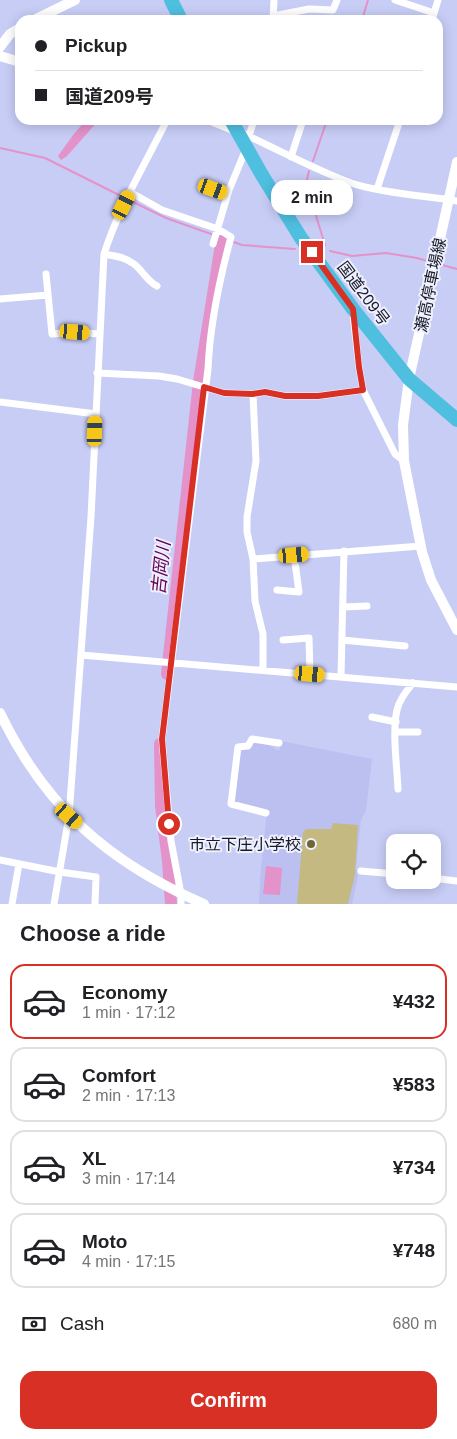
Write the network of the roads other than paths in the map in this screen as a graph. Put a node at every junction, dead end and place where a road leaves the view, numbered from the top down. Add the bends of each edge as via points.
1 (76, 0) edge
2 (171, 0) edge
3 (274, 0) edge
4 (337, 0) edge
5 (395, 0) edge
6 (438, 0) edge
7 (43, 15) edge
8 (178, 15) edge
9 (273, 15) edge
10 (285, 15) edge
11 (429, 15) edge
12 (434, 15) edge
13 (15, 31) edge
14 (0, 47) edge
15 (0, 56) edge
16 (15, 60) edge
17 (164, 125) edge
18 (222, 125) edge
19 (301, 125) edge
20 (398, 125) edge
21 (241, 134) edge
22 (291, 157) junction
23 (457, 162) edge
24 (213, 189) dead end
25 (377, 189) junction
26 (130, 192) junction
27 (228, 194) junction
28 (453, 200) edge
29 (218, 229) junction
30 (213, 244) dead end
31 (104, 254) junction
32 (46, 274) dead end
33 (157, 286) dead end
34 (48, 295) junction
35 (0, 299) edge
36 (353, 309) junction
37 (100, 334) junction
38 (97, 374) junction
39 (409, 379) junction
40 (204, 387) junction
41 (363, 390) junction
42 (252, 394) junction
43 (0, 402) edge
44 (96, 414) junction
45 (457, 420) edge
46 (404, 460) junction
47 (421, 546) junction
48 (344, 551) junction
49 (294, 555) junction
50 (253, 559) junction
51 (278, 590) dead end
52 (367, 606) dead end
53 (343, 608) junction
54 (457, 630) edge
55 (283, 640) dead end
56 (342, 640) junction
57 (404, 646) dead end
58 (81, 655) junction
59 (172, 662) junction
60 (263, 669) junction
61 (310, 674) junction
62 (342, 676) junction
63 (413, 682) junction
64 (457, 686) edge
65 (0, 713) edge
66 (372, 717) dead end
67 (396, 722) junction
68 (396, 732) junction
69 (418, 732) dead end
70 (279, 743) dead end
71 (398, 789) dead end
72 (266, 813) dead end
73 (69, 816) junction
74 (0, 860) edge
75 (19, 864) junction
76 (361, 871) dead end
77 (60, 872) junction
78 (386, 873) edge
79 (441, 879) edge
80 (457, 881) edge
81 (180, 897) edge
82 (12, 904) edge
83 (54, 904) edge
84 (95, 904) edge
85 (204, 904) edge

1 - 7 street
2 - 8 highway
3 - 9 street
4 - 10 street via 333,10 309,9
5 - 11 street
6 - 12 street
13 - 14 street
15 - 16 street
17 - 26 street
18 - 21 street
19 - 22 street
20 - 25 street
21 - 22 street
21 - 27 street
21 - 36 highway, 国道209号 via 301,238
22 - 25 street via 353,183
23 - 28 street, 瀬高停車場線
24 - 27 street
25 - 28 street
26 - 29 street via 162,210
26 - 31 street
27 - 29 street
28 - 39 street, 瀬高停車場線
29 - 30 street
29 - 40 street via 231,238 216,296
31 - 33 street via 133,264
31 - 37 street
32 - 34 street
34 - 35 street
34 - 37 street via 52,334
36 - 39 highway, 国道209号
36 - 41 street
37 - 38 street
38 - 40 street via 159,376
38 - 44 street
39 - 45 highway, 国道209号
39 - 46 street, 瀬高停車場線 via 403,425
40 - 42 street via 224,393
40 - 59 street
41 - 42 street via 318,396
41 - 46 street via 395,454
42 - 50 street via 256,461 247,532
43 - 44 street
44 - 58 street
46 - 47 street, 瀬高停車場線
47 - 48 street
47 - 54 street, 瀬高停車場線 via 431,580
48 - 49 street
48 - 53 street
49 - 50 street
49 - 51 street via 299,592
50 - 60 street via 255,601 263,634
52 - 53 street
53 - 56 street
55 - 61 street via 309,638
56 - 57 street
56 - 62 street
58 - 59 street
58 - 73 street
59 - 60 street
59 - 81 street via 162,739 171,841
60 - 61 street
61 - 62 street
62 - 63 street
63 - 64 street
63 - 67 street via 397,708
65 - 73 street via 32,771
66 - 67 street
67 - 68 street
68 - 69 street
68 - 71 street
70 - 72 street via 252,739 248,746 238,747 232,804
73 - 77 street
73 - 81 street via 128,865
74 - 75 street
75 - 77 street
75 - 82 street
76 - 78 street
77 - 83 street
77 - 84 street via 96,878
79 - 80 street
81 - 85 street

